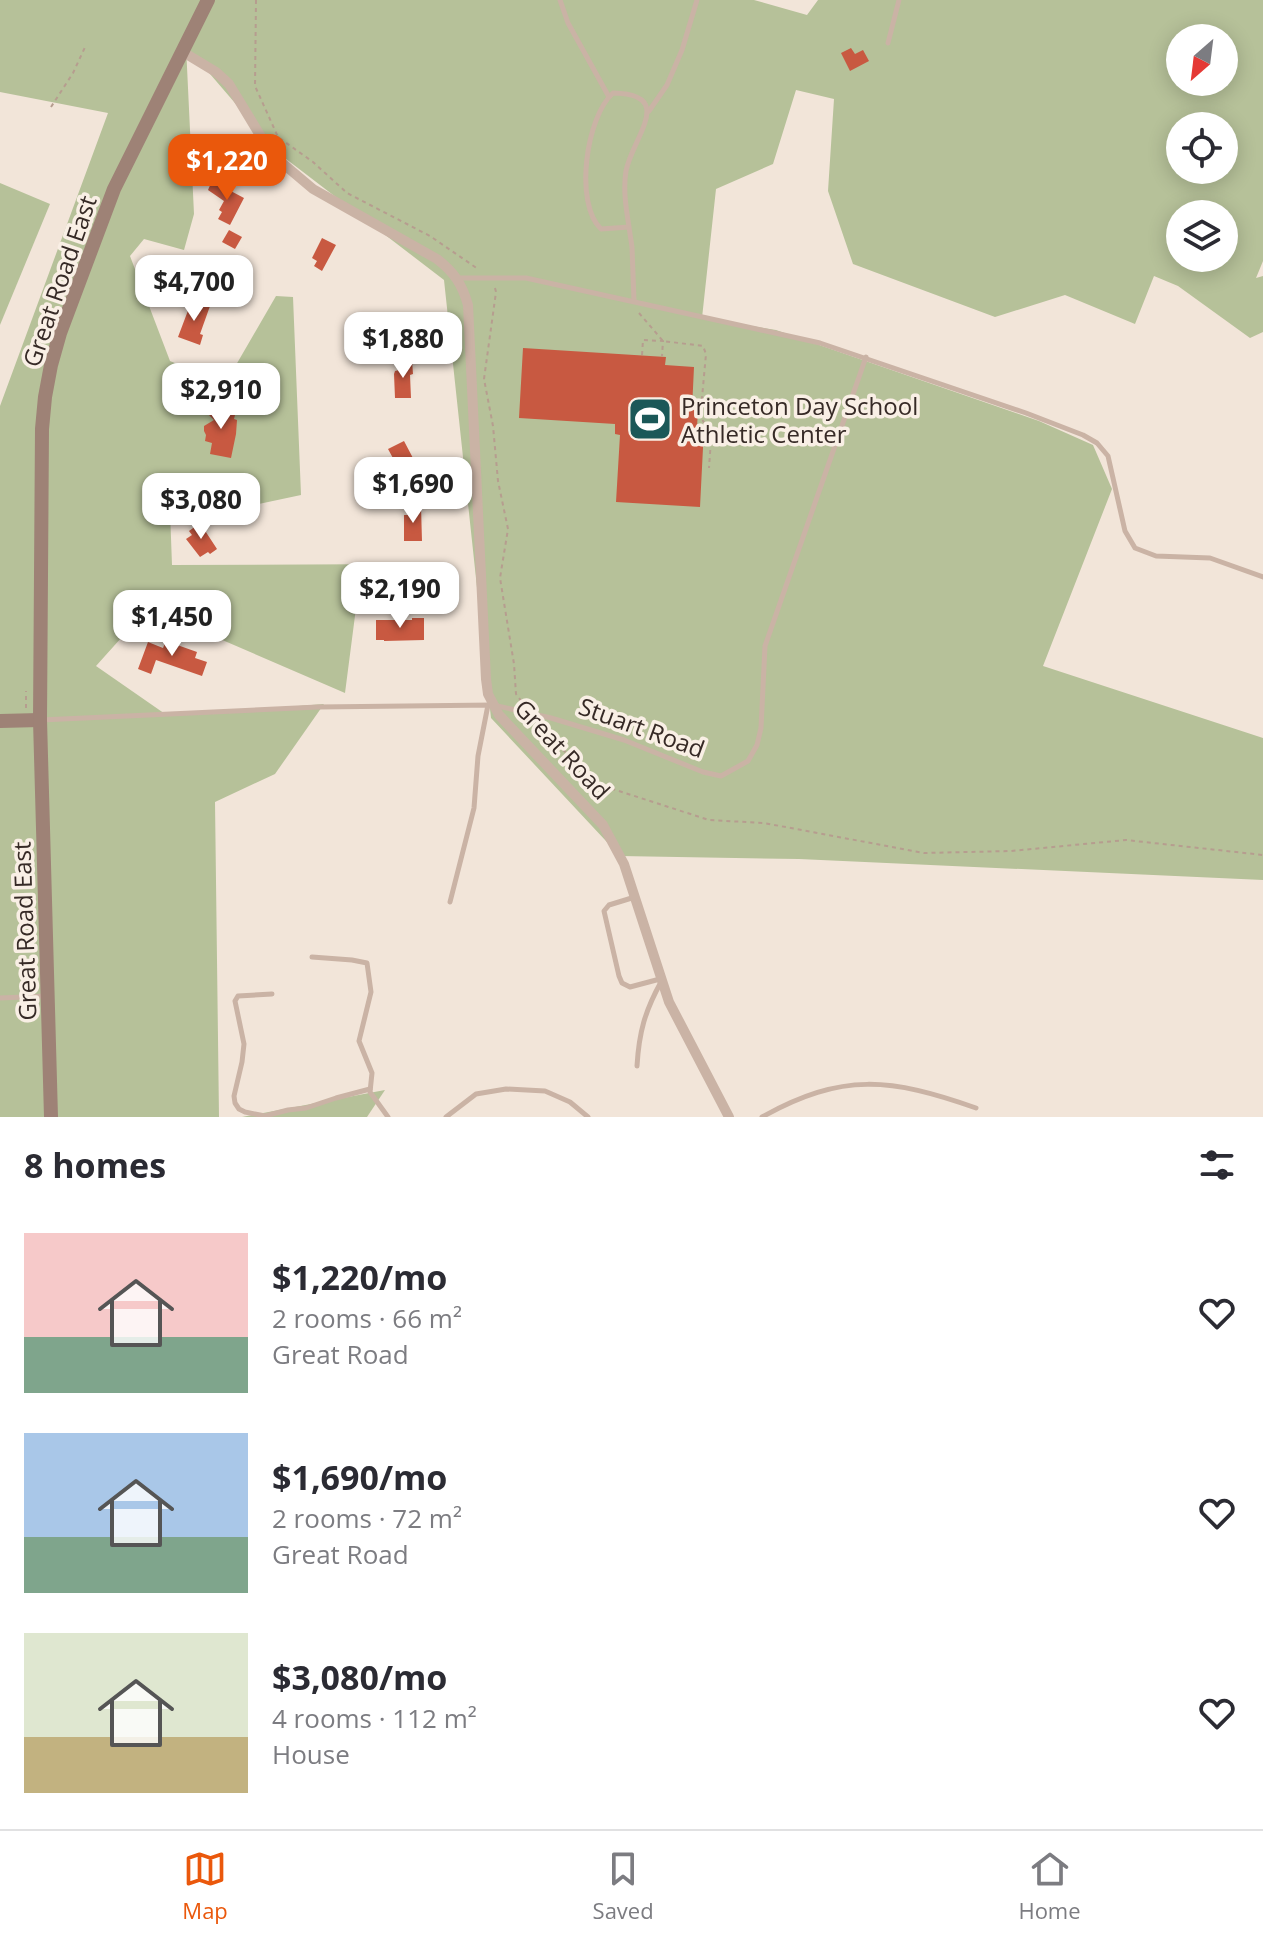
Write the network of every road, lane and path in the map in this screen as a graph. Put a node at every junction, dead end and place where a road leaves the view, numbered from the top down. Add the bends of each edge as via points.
1 (208, 0) edge
2 (256, 0) edge
3 (560, 0) edge
4 (697, 0) edge
5 (899, 0) edge
6 (888, 43) dead end
7 (86, 45) dead end
8 (183, 52) junction
9 (609, 97) junction
10 (51, 107) dead end
11 (648, 112) junction
12 (629, 227) junction
13 (457, 278) junction
14 (491, 278) junction
15 (634, 301) junction
16 (663, 341) junction
17 (642, 355) dead end
18 (662, 356) dead end
19 (866, 357) junction
20 (709, 468) dead end
21 (1263, 577) edge
22 (26, 691) dead end
23 (490, 705) junction
24 (531, 714) junction
25 (0, 721) edge
26 (33, 721) junction
27 (1263, 855) edge
28 (635, 897) junction
29 (450, 902) dead end
30 (312, 957) dead end
31 (661, 980) junction
32 (272, 994) dead end
33 (48, 996) junction
34 (0, 998) edge
35 (637, 1066) dead end
36 (370, 1089) junction
37 (976, 1108) dead end
38 (51, 1117) edge
39 (388, 1117) edge
40 (446, 1117) edge
41 (588, 1117) edge
42 (729, 1117) edge
43 (762, 1117) edge

1 - 8 street
2 - 14 path via 255,86 278,137 347,193 430,236
3 - 9 lane
4 - 11 lane via 667,85
5 - 6 lane
7 - 10 path
8 - 13 street via 229,84 266,145 298,178 437,259
8 - 26 street, Great Road East via 114,189 51,365 42,429
9 - 11 lane via 637,97
9 - 12 lane via 590,139 585,169 590,213 601,229
11 - 12 lane via 626,170
12 - 15 lane
13 - 14 lane
13 - 23 street, Great Road via 468,305
14 - 15 lane via 526,278
14 - 24 path via 496,292 484,379 508,529 500,578 516,694
15 - 16 path
15 - 19 lane
16 - 17 path via 643,340
16 - 18 path
16 - 20 path via 703,346 706,354 701,409 711,439
19 - 21 lane via 1083,435 1108,456 1125,531 1135,548 1156,556 1210,558
19 - 24 lane, Stuart Road via 765,646 761,728 748,761 721,776 624,740
22 - 26 path
23 - 24 lane, Stuart Road
23 - 26 lane, Stuart Road via 318,707
23 - 28 street, Great Road via 603,825
23 - 29 lane via 478,756 474,808
24 - 27 path via 594,783 709,820 764,823 924,853 1126,840
25 - 26 street, Stuart Road
26 - 33 street, Great Road East
28 - 31 street, Great Road
28 - 31 lane via 604,911 619,976 630,987
30 - 36 lane via 367,963 371,992 359,1041 372,1073
31 - 35 lane via 643,1020
31 - 42 street, Great Road
32 - 36 lane via 238,996 235,1001 244,1044 234,1096 239,1109 265,1116
33 - 34 lane
33 - 38 street, Great Road East
36 - 39 lane
37 - 43 lane via 901,1087 850,1084 801,1097
40 - 41 lane via 476,1094 506,1089 545,1091

